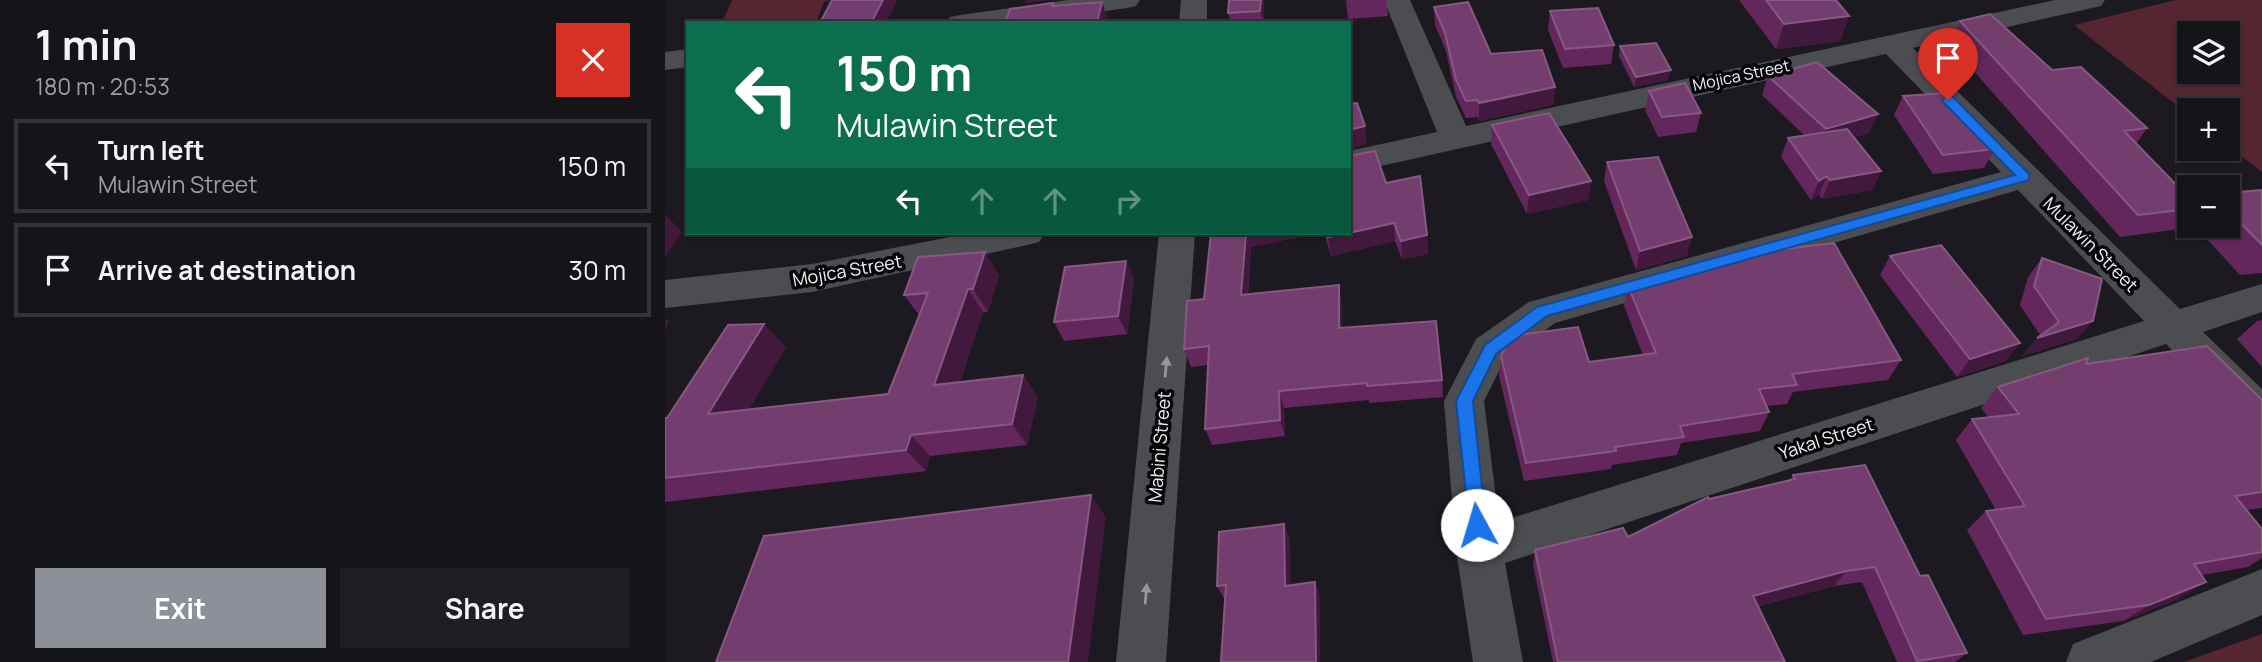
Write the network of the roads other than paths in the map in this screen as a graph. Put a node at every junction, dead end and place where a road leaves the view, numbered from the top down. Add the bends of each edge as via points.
1 (1126, 0) edge
2 (1194, 0) edge
3 (1397, 0) edge
4 (2092, 0) edge
5 (974, 21) edge
6 (1193, 21) edge
7 (1891, 42) junction
8 (686, 58) edge
9 (665, 61) edge
10 (1455, 138) junction
11 (1351, 162) edge
12 (2024, 177) junction
13 (1018, 235) edge
14 (1177, 235) edge
15 (665, 294) edge
16 (2262, 298) edge
17 (2172, 326) junction
18 (2262, 416) edge
19 (1479, 550) junction
20 (2262, 593) edge
21 (1141, 662) edge
22 (1498, 662) edge
23 (2091, 662) edge

1 - 5 street
2 - 6 street
3 - 10 street
4 - 7 street, Mojica Street
7 - 10 street, Mojica Street
7 - 12 street, Mulawin Street
8 - 9 street
10 - 11 street, Mojica Street
12 - 17 street, Mulawin Street
12 - 19 street via 1542,312 1490,350 1464,401
13 - 15 street, Mojica Street via 812,278
21 -> 14 street, Mabini Street
16 - 17 street, Yakal Street
17 - 18 street, Mulawin Street
17 - 19 street, Yakal Street
19 - 22 street
20 - 23 street

